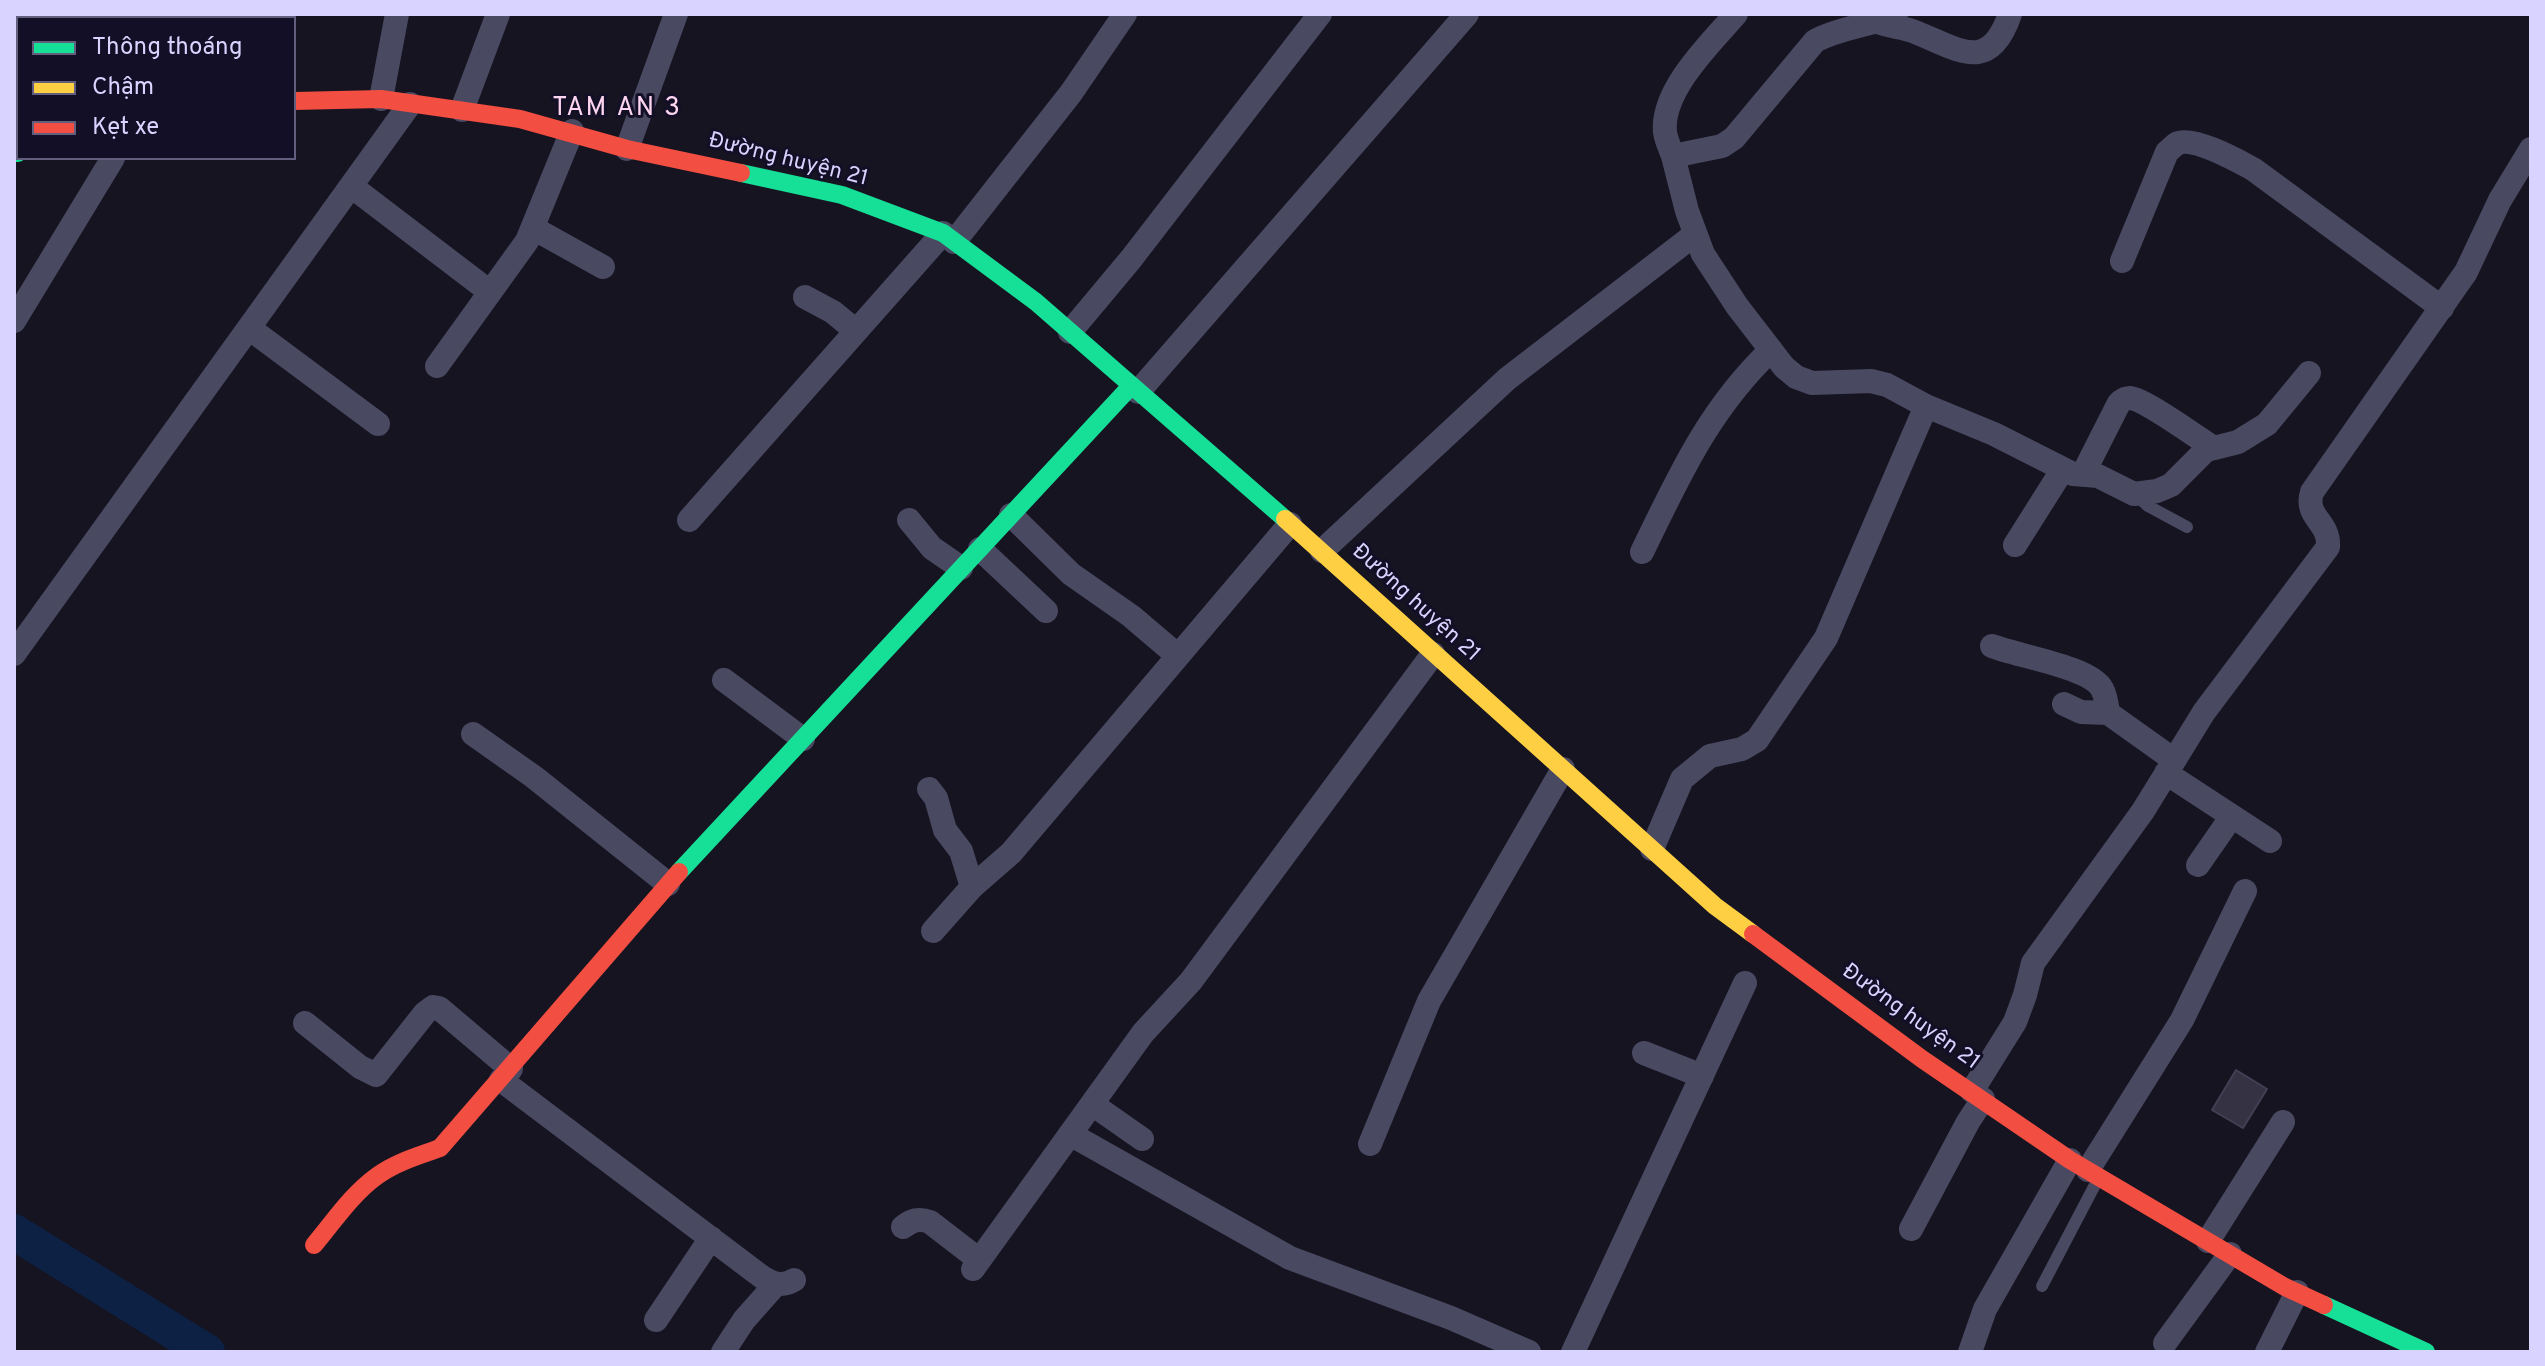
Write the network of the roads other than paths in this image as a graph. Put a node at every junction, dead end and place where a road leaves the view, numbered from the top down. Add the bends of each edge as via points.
1 (397, 14) edge
2 (498, 14) edge
3 (676, 14) edge
4 (1125, 14) edge
5 (1320, 14) edge
6 (1467, 14) edge
7 (1736, 14) edge
8 (2010, 14) edge
9 (1887, 18) edge
10 (381, 99) junction
11 (296, 101) edge
12 (410, 104) junction
13 (462, 110) junction
14 (572, 131) junction
15 (627, 149) junction
16 (2531, 149) edge
17 (1673, 156) junction
18 (112, 160) edge
19 (351, 186) junction
20 (533, 228) junction
21 (1694, 235) junction
22 (948, 238) junction
23 (2122, 261) dead end
24 (603, 267) dead end
25 (490, 292) junction
26 (805, 297) dead end
27 (2442, 308) junction
28 (14, 321) edge
29 (249, 328) junction
30 (856, 331) junction
31 (1070, 332) junction
32 (1771, 350) junction
33 (437, 366) dead end
34 (2309, 373) dead end
35 (1135, 389) junction
36 (1926, 406) junction
37 (378, 424) dead end
38 (2212, 447) junction
39 (2073, 471) junction
40 (2134, 494) junction
41 (1011, 515) junction
42 (689, 520) dead end
43 (909, 520) dead end
44 (1290, 524) junction
45 (2187, 527) dead end
46 (2015, 545) dead end
47 (980, 549) junction
48 (1322, 551) junction
49 (1642, 552) dead end
50 (961, 568) junction
51 (1046, 611) dead end
52 (1992, 646) dead end
53 (14, 654) edge
54 (1433, 654) junction
55 (1178, 656) junction
56 (724, 680) dead end
57 (2064, 704) dead end
58 (2108, 713) junction
59 (473, 734) dead end
60 (803, 739) junction
61 (2170, 766) junction
62 (1563, 769) junction
63 (929, 789) dead end
64 (2232, 816) junction
65 (2270, 841) dead end
66 (1652, 849) junction
67 (2198, 865) dead end
68 (668, 884) junction
69 (972, 887) junction
70 (2245, 891) dead end
71 (933, 931) dead end
72 (1745, 983) dead end
73 (305, 1023) dead end
74 (1644, 1053) dead end
75 (506, 1074) junction
76 (1702, 1076) junction
77 (1977, 1095) junction
78 (1092, 1104) junction
79 (2283, 1122) dead end
80 (1070, 1134) junction
81 (1142, 1139) dead end
82 (1370, 1144) dead end
83 (2086, 1169) junction
84 (903, 1227) dead end
85 (1911, 1229) dead end
86 (711, 1238) junction
87 (2208, 1241) junction
88 (314, 1245) dead end
89 (2230, 1254) junction
90 (2042, 1286) dead end
91 (2297, 1292) junction
92 (656, 1320) dead end
93 (2165, 1343) dead end
94 (723, 1352) edge
95 (1529, 1352) edge
96 (1573, 1352) edge
97 (1970, 1352) edge
98 (2267, 1352) edge
99 (2426, 1352) edge

1 - 10 street
2 - 13 street
3 - 15 street
4 - 22 street via 1071,93
5 - 31 street
6 - 35 street
7 - 17 street via 1689,69 1667,107 1664,128
8 - 9 street via 1998,40 1980,52 1957,51
9 - 17 street via 1815,41 1752,119 1722,146
10 - 11 street, Đường huyện 21
10 - 12 street, Đường huyện 21
12 - 13 street, Đường huyện 21
12 - 19 street
13 - 14 street, Đường huyện 21
14 - 15 street, Đường huyện 21
14 - 20 street
15 - 22 street, Đường huyện 21 via 842,195
16 - 27 street
17 - 21 street
18 - 28 street
19 - 25 street
19 - 29 street
20 - 24 street
20 - 25 street
21 - 32 street
21 - 48 street via 1507,379
22 - 30 street
22 - 31 street, Đường huyện 21
23 - 27 street via 2167,152 2178,143 2189,143 2253,169
25 - 33 street
26 - 30 street
27 - 61 street via 2312,492 2309,503 2325,527 2328,547 2204,712
29 - 37 street
29 - 53 street
30 - 42 street
31 - 35 street, Đường huyện 21
32 - 36 street via 1796,377 1812,383 1871,381
32 - 49 street via 1722,402
34 - 38 street via 2267,424 2238,442
35 - 41 street
35 - 44 street, Đường huyện 21
36 - 39 street
36 - 66 street via 1826,638 1757,740 1710,756 1682,779
38 - 39 street via 2144,404 2124,399
38 - 40 street via 2171,485
39 - 40 street via 2098,476
39 - 46 street
40 - 45 lane
41 - 47 street
41 - 55 street via 1071,574
43 - 50 street via 932,548
44 - 48 street, Đường huyện 21
44 - 55 street
47 - 50 street
47 - 51 street
48 - 54 street, Đường huyện 21
50 - 60 street
52 - 58 street via 2092,677 2102,687
54 - 62 street, Đường huyện 21
54 - 78 street via 1191,981 1143,1033
55 - 69 street via 1011,853
56 - 60 street
57 - 58 street via 2081,712
58 - 61 street
59 - 68 street
60 - 68 street
61 - 64 street
61 - 77 street via 2033,963 2015,1022
62 - 66 street, Đường huyện 21
62 - 82 street via 1429,1001
63 - 69 street via 945,830 961,851
64 - 65 street
64 - 67 street
66 - 77 street, Đường huyện 21 via 1715,906
68 - 75 street
69 - 71 street
70 - 83 street via 2182,1020
72 - 76 street
73 - 75 street via 376,1075 425,1013 439,1008
74 - 76 street
75 - 86 street
75 - 88 street via 440,1148 377,1176
76 - 96 street
77 - 83 street, Đường huyện 21
77 - 85 street
78 - 80 street
78 - 81 street
79 - 87 street
80 - 84 street via 976,1264 930,1222 911,1221
80 - 95 street via 1290,1258
83 - 87 street, Đường huyện 21
83 - 90 lane
83 - 97 street via 1985,1309
86 - 92 street
86 - 94 street via 785,1282 744,1320
87 - 89 street, Đường huyện 21
89 - 91 street, Đường huyện 21
89 - 93 street
91 - 98 street
91 - 99 street, Đường huyện 21

